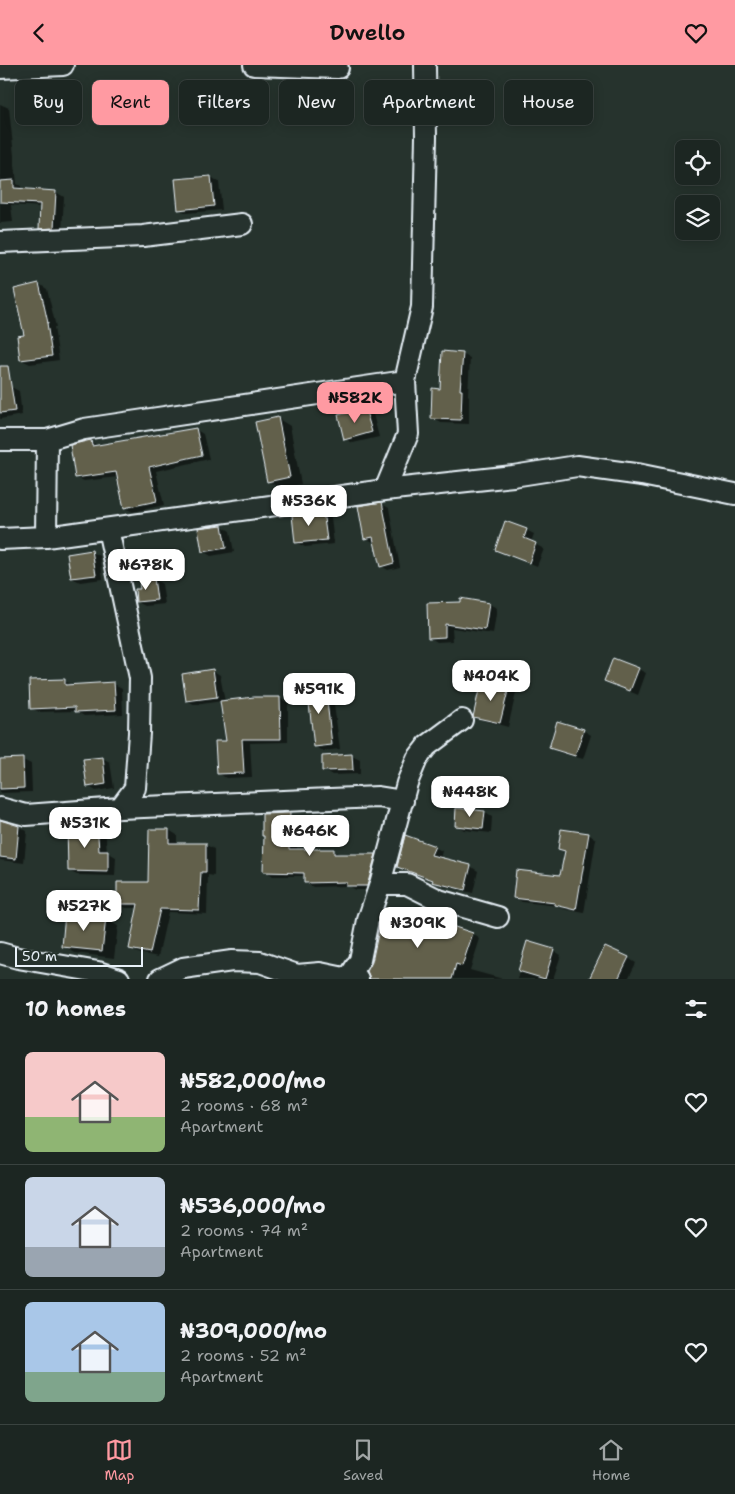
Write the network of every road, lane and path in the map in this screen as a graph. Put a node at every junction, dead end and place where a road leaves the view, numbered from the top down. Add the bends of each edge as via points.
1 (63, 65) edge
2 (254, 65) edge
3 (425, 65) edge
4 (338, 68) dead end
5 (0, 69) edge
6 (242, 224) dead end
7 (0, 242) edge
8 (405, 381) junction
9 (0, 440) edge
10 (48, 440) junction
11 (385, 490) junction
12 (735, 494) edge
13 (108, 529) junction
14 (46, 537) junction
15 (0, 539) edge
16 (462, 720) dead end
17 (403, 801) junction
18 (0, 808) edge
19 (120, 808) junction
20 (380, 884) junction
21 (498, 917) dead end
22 (0, 953) edge
23 (118, 979) edge
24 (160, 979) edge
25 (349, 979) edge
26 (358, 979) edge

1 - 5 street
2 - 4 street
3 - 8 street via 422,307
6 - 7 street via 143,236
8 - 10 street via 84,429
8 - 11 street via 408,434
9 - 10 street
10 - 14 street
11 - 12 street via 577,466
11 - 13 street
13 - 14 street
13 - 19 street via 140,678 136,788
14 - 15 street
16 - 17 street via 427,746 417,759
17 - 19 street via 378,797
17 - 20 street
18 - 19 street via 26,815
20 - 21 street via 407,883 439,900
20 - 26 street via 360,959 352,971
22 - 23 street via 98,972
24 - 25 street via 183,968 232,961 260,962 297,975 320,973

